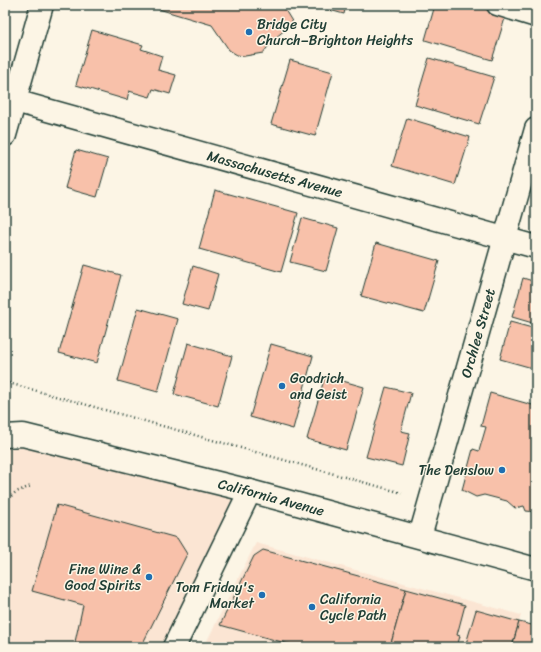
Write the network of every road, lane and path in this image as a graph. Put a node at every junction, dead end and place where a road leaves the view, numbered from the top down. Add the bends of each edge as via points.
1 (42, 5) edge
2 (497, 5) edge
3 (536, 17) edge
4 (15, 101) junction
5 (536, 129) edge
6 (5, 135) edge
7 (505, 238) junction
8 (536, 247) edge
9 (5, 382) edge
10 (5, 436) edge
11 (31, 486) dead end
12 (250, 491) junction
13 (404, 494) dead end
14 (5, 501) edge
15 (420, 536) junction
16 (536, 569) edge
17 (174, 647) edge

1 - 4 street
2 - 3 lane
4 - 6 street
4 - 7 street, Massachusetts Avenue
5 - 7 street, Orchlee Street
7 - 8 street, Massachusetts Avenue
7 - 15 street, Orchlee Street
9 - 13 path
10 - 12 street, California Avenue via 23,435
11 - 14 path via 16,492
12 - 15 street, California Avenue
12 - 17 street
15 - 16 street, California Avenue

